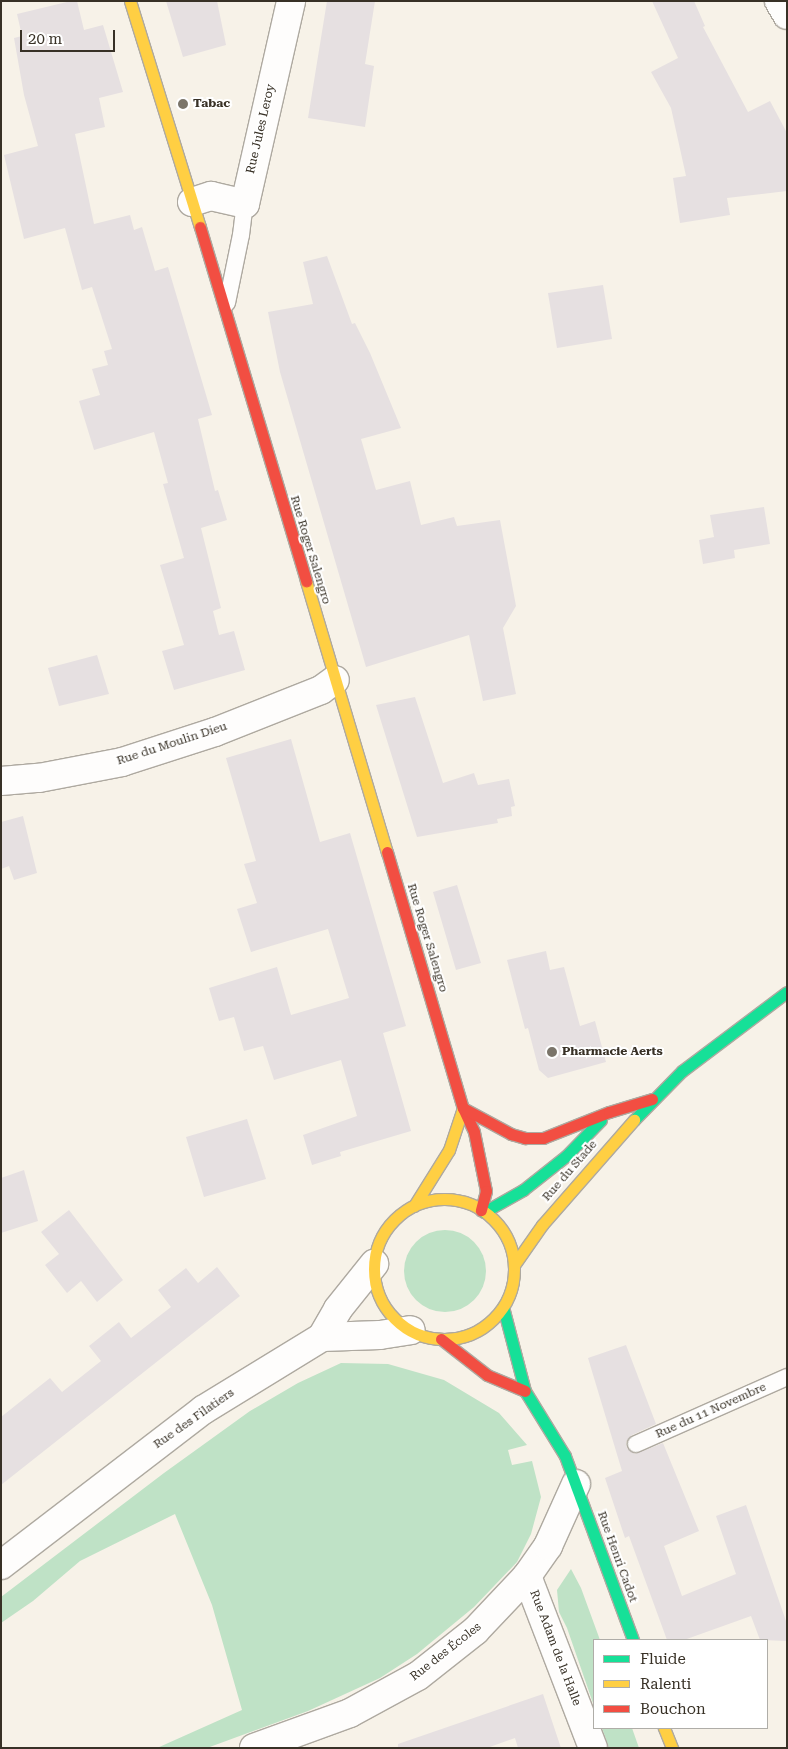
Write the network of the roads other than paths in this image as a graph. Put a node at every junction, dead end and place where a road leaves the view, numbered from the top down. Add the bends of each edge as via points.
1 (130, 1) edge
2 (291, 1) edge
3 (779, 1) edge
4 (787, 15) edge
5 (192, 202) junction
6 (245, 204) junction
7 (226, 310) junction
8 (334, 680) junction
9 (1, 781) edge
10 (787, 992) edge
11 (652, 1099) junction
12 (463, 1108) junction
13 (609, 1112) junction
14 (414, 1206) junction
15 (483, 1211) junction
16 (374, 1264) junction
17 (514, 1265) junction
18 (503, 1308) junction
19 (411, 1330) junction
20 (322, 1337) junction
21 (441, 1339) junction
22 (787, 1377) edge
23 (525, 1391) junction
24 (636, 1444) dead end
25 (576, 1484) junction
26 (1, 1565) edge
27 (527, 1576) junction
28 (633, 1639) edge
29 (664, 1729) edge
30 (254, 1748) edge
31 (594, 1748) edge
32 (672, 1748) edge

1 - 5 main road, Rue Roger Salengro
2 - 6 street, Rue Jules Leroy
3 - 4 street
5 - 6 street via 211,196
5 - 7 main road, Rue Roger Salengro
6 - 7 lane
7 - 8 main road, Rue Roger Salengro
8 - 9 street, Rue du Moulin Dieu via 321,690 215,732 122,762 39,778
8 - 12 main road, Rue Roger Salengro
10 - 11 main road, Rue du Stade via 682,1071
11 - 13 main road, Rue du Stade
11 - 17 main road, Rue du Stade via 542,1225
12 - 13 main road, Rue du Stade via 525,1138 542,1138
12 - 14 main road via 449,1150
12 - 15 main road, Rue Roger Salengro via 474,1132 486,1191
13 - 15 main road, Rue du Stade via 566,1156 524,1190
14 - 15 main road via 448,1199
14 - 16 main road via 390,1223 382,1236
15 - 17 main road via 505,1235
16 - 19 main road via 377,1291 383,1303 400,1323
16 - 20 street, Rue des Filatiers via 338,1309
17 - 18 main road via 513,1280
18 - 21 main road via 491,1322 476,1331 459,1338
18 - 23 main road, Rue Henri Cadot
19 - 20 street via 380,1335
19 - 21 main road
20 - 26 street, Rue des Filatiers via 203,1410
21 - 23 main road via 487,1375
22 - 24 lane, Rue du 11 Novembre
23 - 25 main road, Rue Henri Cadot via 565,1456
25 - 27 street, Rue des Écoles via 548,1546
25 - 28 main road, Rue Henri Cadot
27 - 30 street, Rue des Écoles via 475,1631 418,1676 350,1713
27 - 31 street, Rue Adam de la Halle
29 - 32 main road

